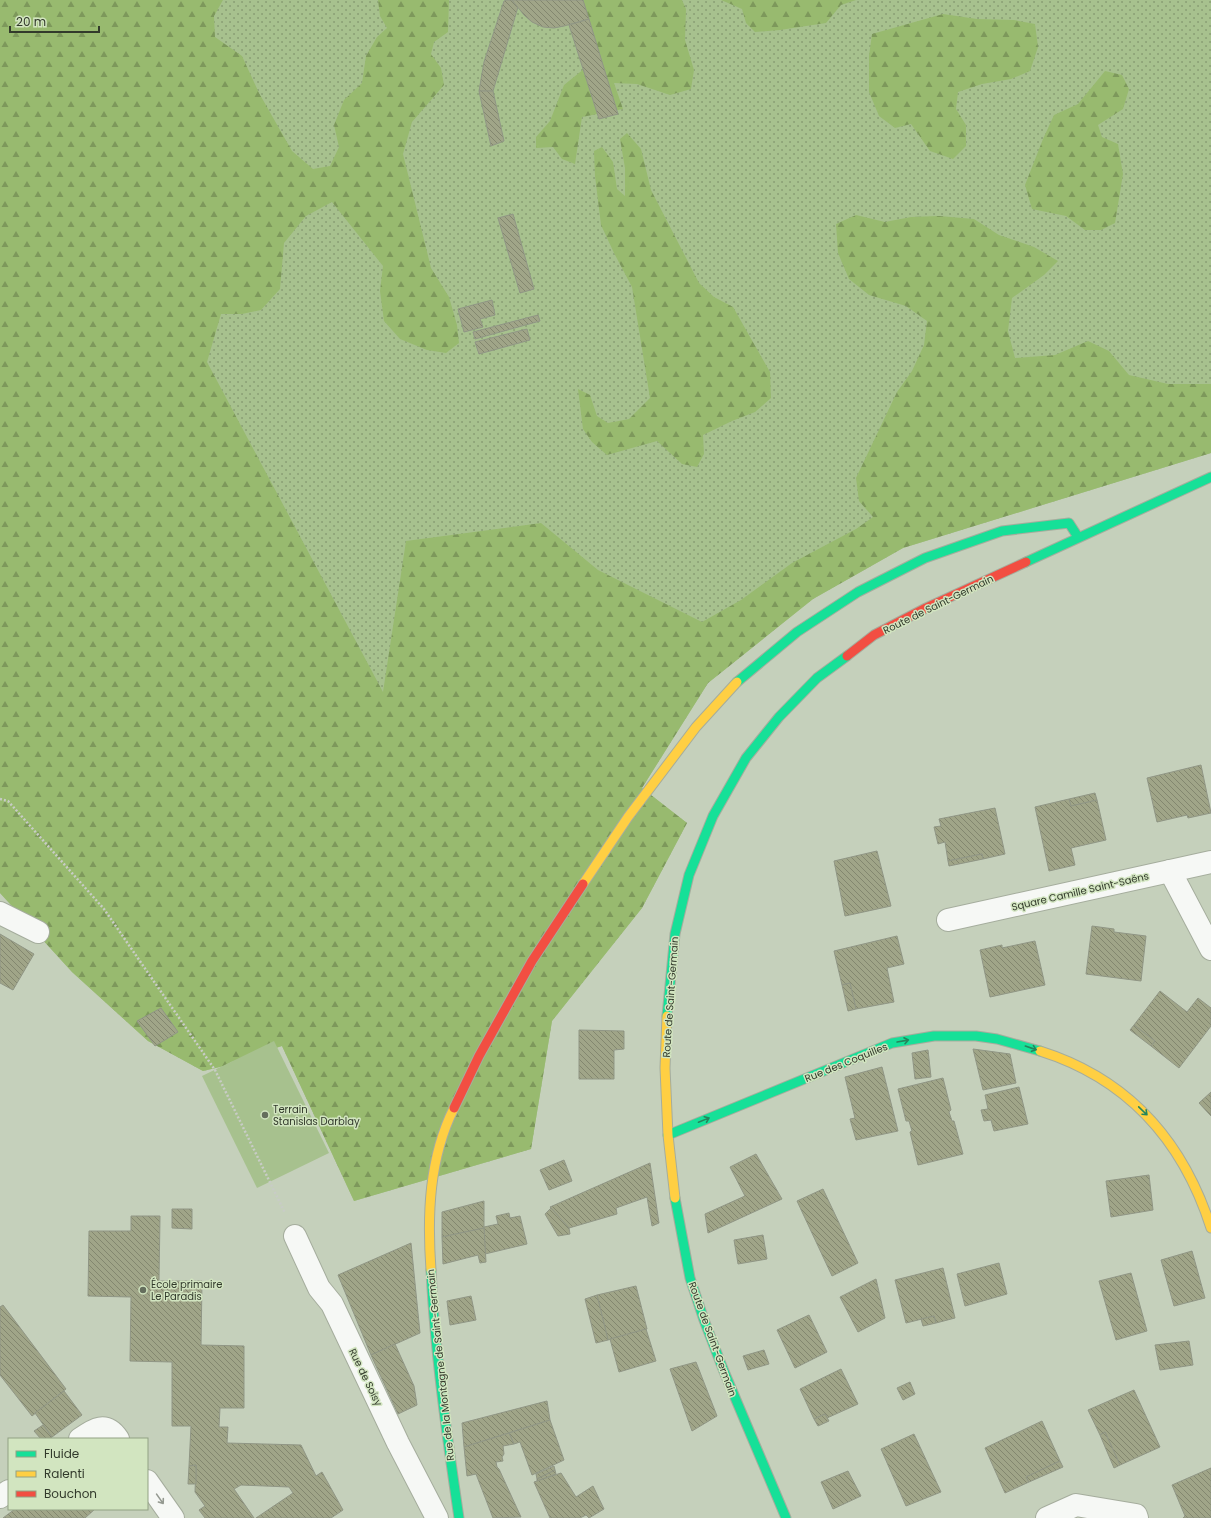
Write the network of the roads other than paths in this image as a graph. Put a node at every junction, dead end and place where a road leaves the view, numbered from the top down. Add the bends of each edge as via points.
1 (1211, 478) edge
2 (1078, 537) junction
3 (1211, 862) edge
4 (1170, 871) junction
5 (0, 913) edge
6 (948, 920) dead end
7 (38, 932) dead end
8 (1211, 949) edge
9 (668, 1135) junction
10 (1211, 1228) edge
11 (295, 1236) road end
12 (111, 1434) edge
13 (81, 1438) edge
14 (148, 1482) edge
15 (173, 1518) edge
16 (437, 1518) edge
17 (459, 1518) edge
18 (786, 1518) edge
19 (1046, 1518) edge
20 (1138, 1518) edge

1 - 2 street, Route de Saint-Germain
2 - 9 street, Route de Saint-Germain via 874,635 817,678 779,717 746,758 713,816 689,875 675,934 665,1068
2 - 17 street, Rue de la Montagne de Saint-Germain via 1069,523 1002,531 925,558 858,592 797,632 739,680 696,727 628,817 565,910 479,1056 452,1111 432,1178 429,1211 433,1313
3 - 4 street, Square Camille Saint-Saëns
4 - 6 street, Square Camille Saint-Saëns
4 - 8 street
5 - 7 street
9 -> 10 street, Rue des Coquilles via 891,1044 935,1036 976,1036 1014,1043 1052,1055 1084,1069 1117,1089 1145,1112 1166,1137 1187,1171
9 - 18 street, Route de Saint-Germain via 675,1200 690,1278 723,1369
11 - 16 street, Rue de Soisy via 319,1288 332,1304 398,1444
12 - 13 street via 97,1428
14 -> 15 street
19 - 20 street via 1076,1505

